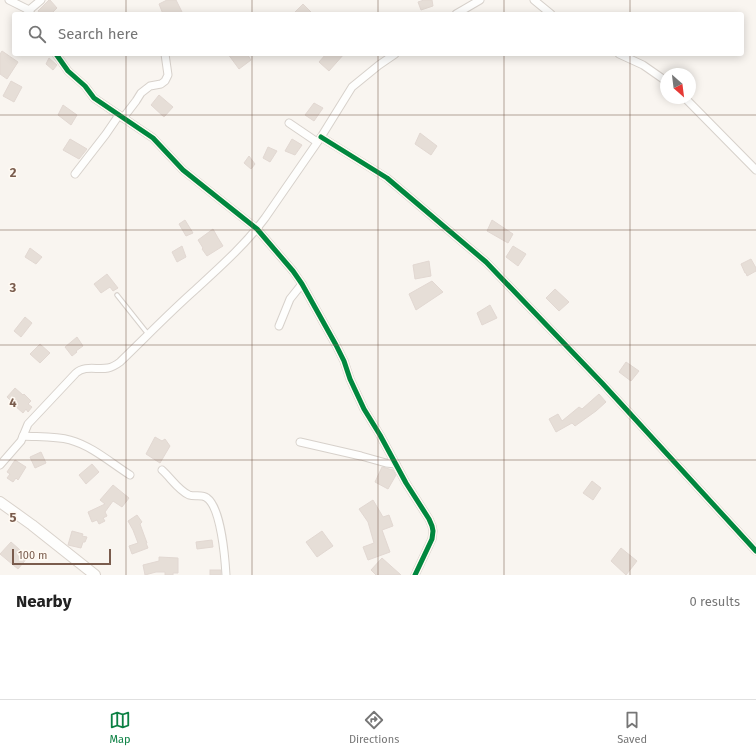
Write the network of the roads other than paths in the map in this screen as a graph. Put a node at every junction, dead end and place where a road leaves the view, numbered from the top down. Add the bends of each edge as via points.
1 (9, 0) edge
2 (41, 0) edge
3 (480, 0) edge
4 (534, 0) edge
5 (30, 12) edge
6 (459, 12) edge
7 (549, 12) edge
8 (57, 56) edge
9 (165, 56) edge
10 (393, 56) edge
11 (623, 56) edge
12 (660, 77) edge
13 (691, 104) edge
14 (121, 116) junction
15 (289, 123) dead end
16 (319, 140) junction
17 (756, 170) edge
18 (75, 174) dead end
19 (257, 229) junction
20 (302, 284) junction
21 (117, 295) dead end
22 (279, 326) dead end
23 (148, 334) junction
24 (23, 436) junction
25 (300, 442) dead end
26 (396, 464) junction
27 (0, 466) edge
28 (162, 470) dead end
29 (130, 475) dead end
30 (0, 502) edge
31 (756, 551) edge
32 (95, 575) edge
33 (226, 575) edge
34 (415, 575) edge

1 - 5 street
2 - 5 street
3 - 6 street
4 - 7 street
8 - 14 street via 94,98
9 - 14 street via 168,75 165,81 150,86 141,93
10 - 16 street via 352,87
11 - 12 street
13 - 17 street
14 - 18 street
14 - 19 street via 153,138 183,170
15 - 16 street
16 - 19 street
16 - 31 street via 387,178 486,262 602,383
19 - 20 street
19 - 23 street
20 - 22 street via 290,299
20 - 26 street via 336,344 356,394
21 - 23 lane
23 - 24 street via 114,366 80,370 28,424
24 - 27 street
24 - 29 street via 70,440 98,454
25 - 26 street
26 - 34 street via 429,519 433,531 432,539
28 - 33 street via 183,491 191,496 208,498 213,506 220,524
30 - 32 main road

